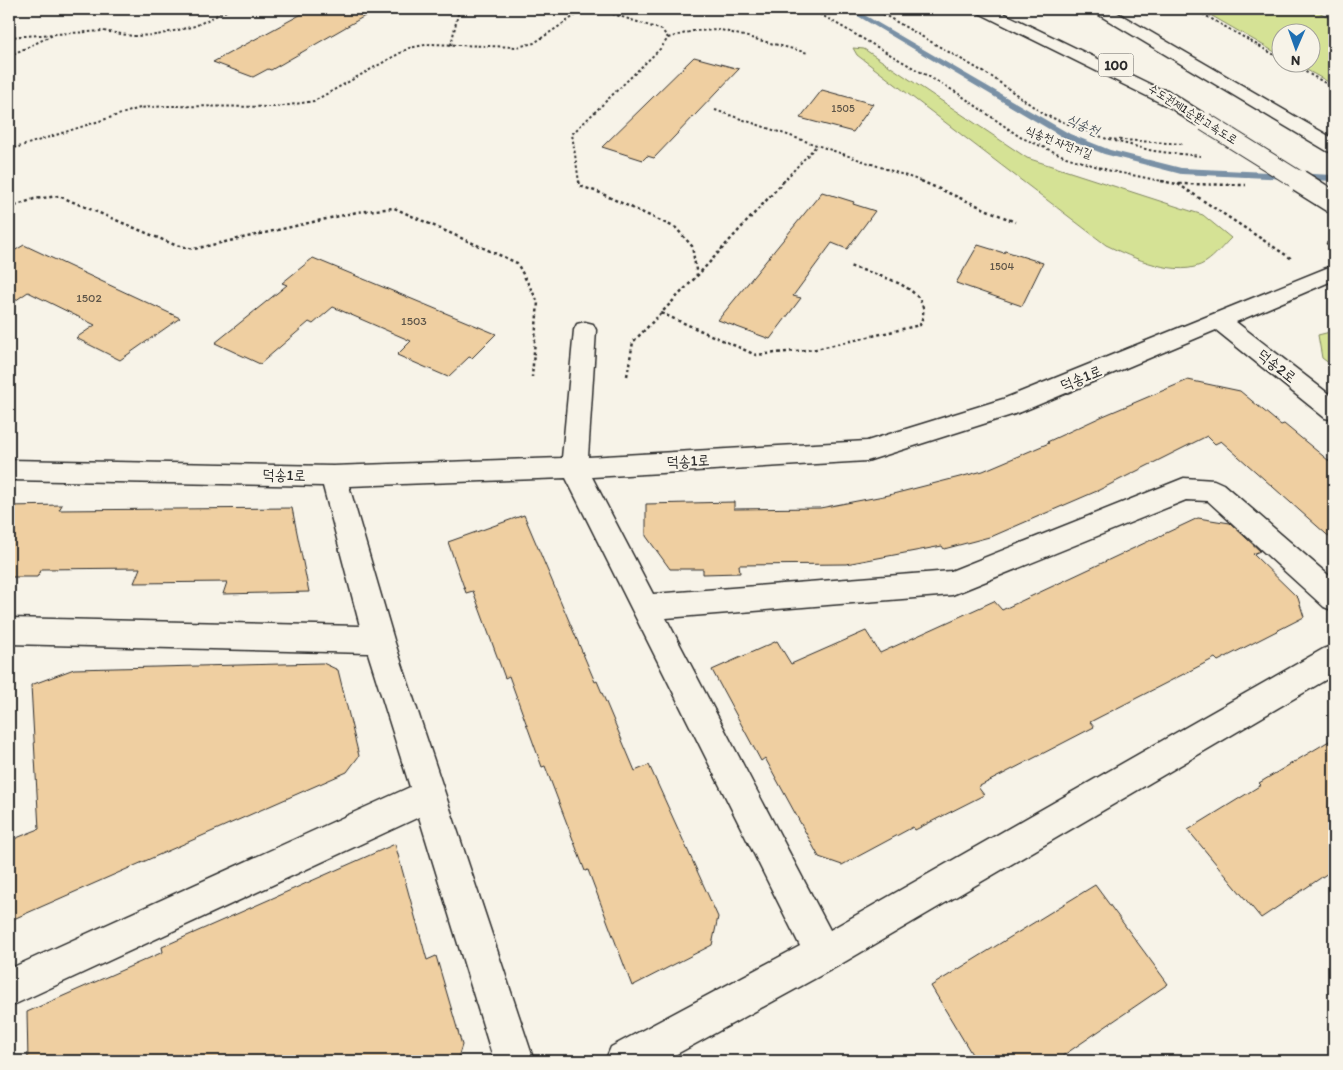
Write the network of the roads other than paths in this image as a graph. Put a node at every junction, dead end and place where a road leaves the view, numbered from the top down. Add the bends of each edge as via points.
1 (983, 9) edge
2 (1100, 9) edge
3 (1122, 9) edge
4 (1052, 25) dead end
5 (1237, 88) junction
6 (1177, 104) junction
7 (1334, 147) edge
8 (1334, 203) edge
9 (1327, 275) edge
10 (1220, 321) junction
11 (585, 330) dead end
12 (1334, 411) edge
13 (574, 468) junction
14 (9, 470) edge
15 (333, 476) junction
16 (1334, 598) edge
17 (645, 607) junction
18 (9, 631) edge
19 (378, 640) junction
20 (1334, 659) edge
21 (428, 796) junction
22 (822, 954) junction
23 (9, 988) edge
24 (514, 1061) edge
25 (625, 1061) edge

1 - 6 main road
2 - 5 main road, 100
3 - 5 main road
4 - 6 main road, 수도권제1순환고속도로 / 100
5 - 7 main road, 100
6 - 8 main road, 수도권제1순환고속도로 / 100, bridge
9 - 10 main road, 덕송1로
10 - 12 main road, 덕송2로
10 - 13 main road, 덕송1로 via 1012,406 867,451
11 - 13 main road
13 - 15 main road, 덕송1로
13 - 17 main road
14 - 15 main road, 덕송1로
15 - 19 main road
16 - 17 main road via 1214,491 1184,489 952,583
17 - 22 main road
18 - 19 main road
19 - 21 main road
20 - 22 main road
21 - 23 main road
21 - 24 main road
22 - 25 main road

